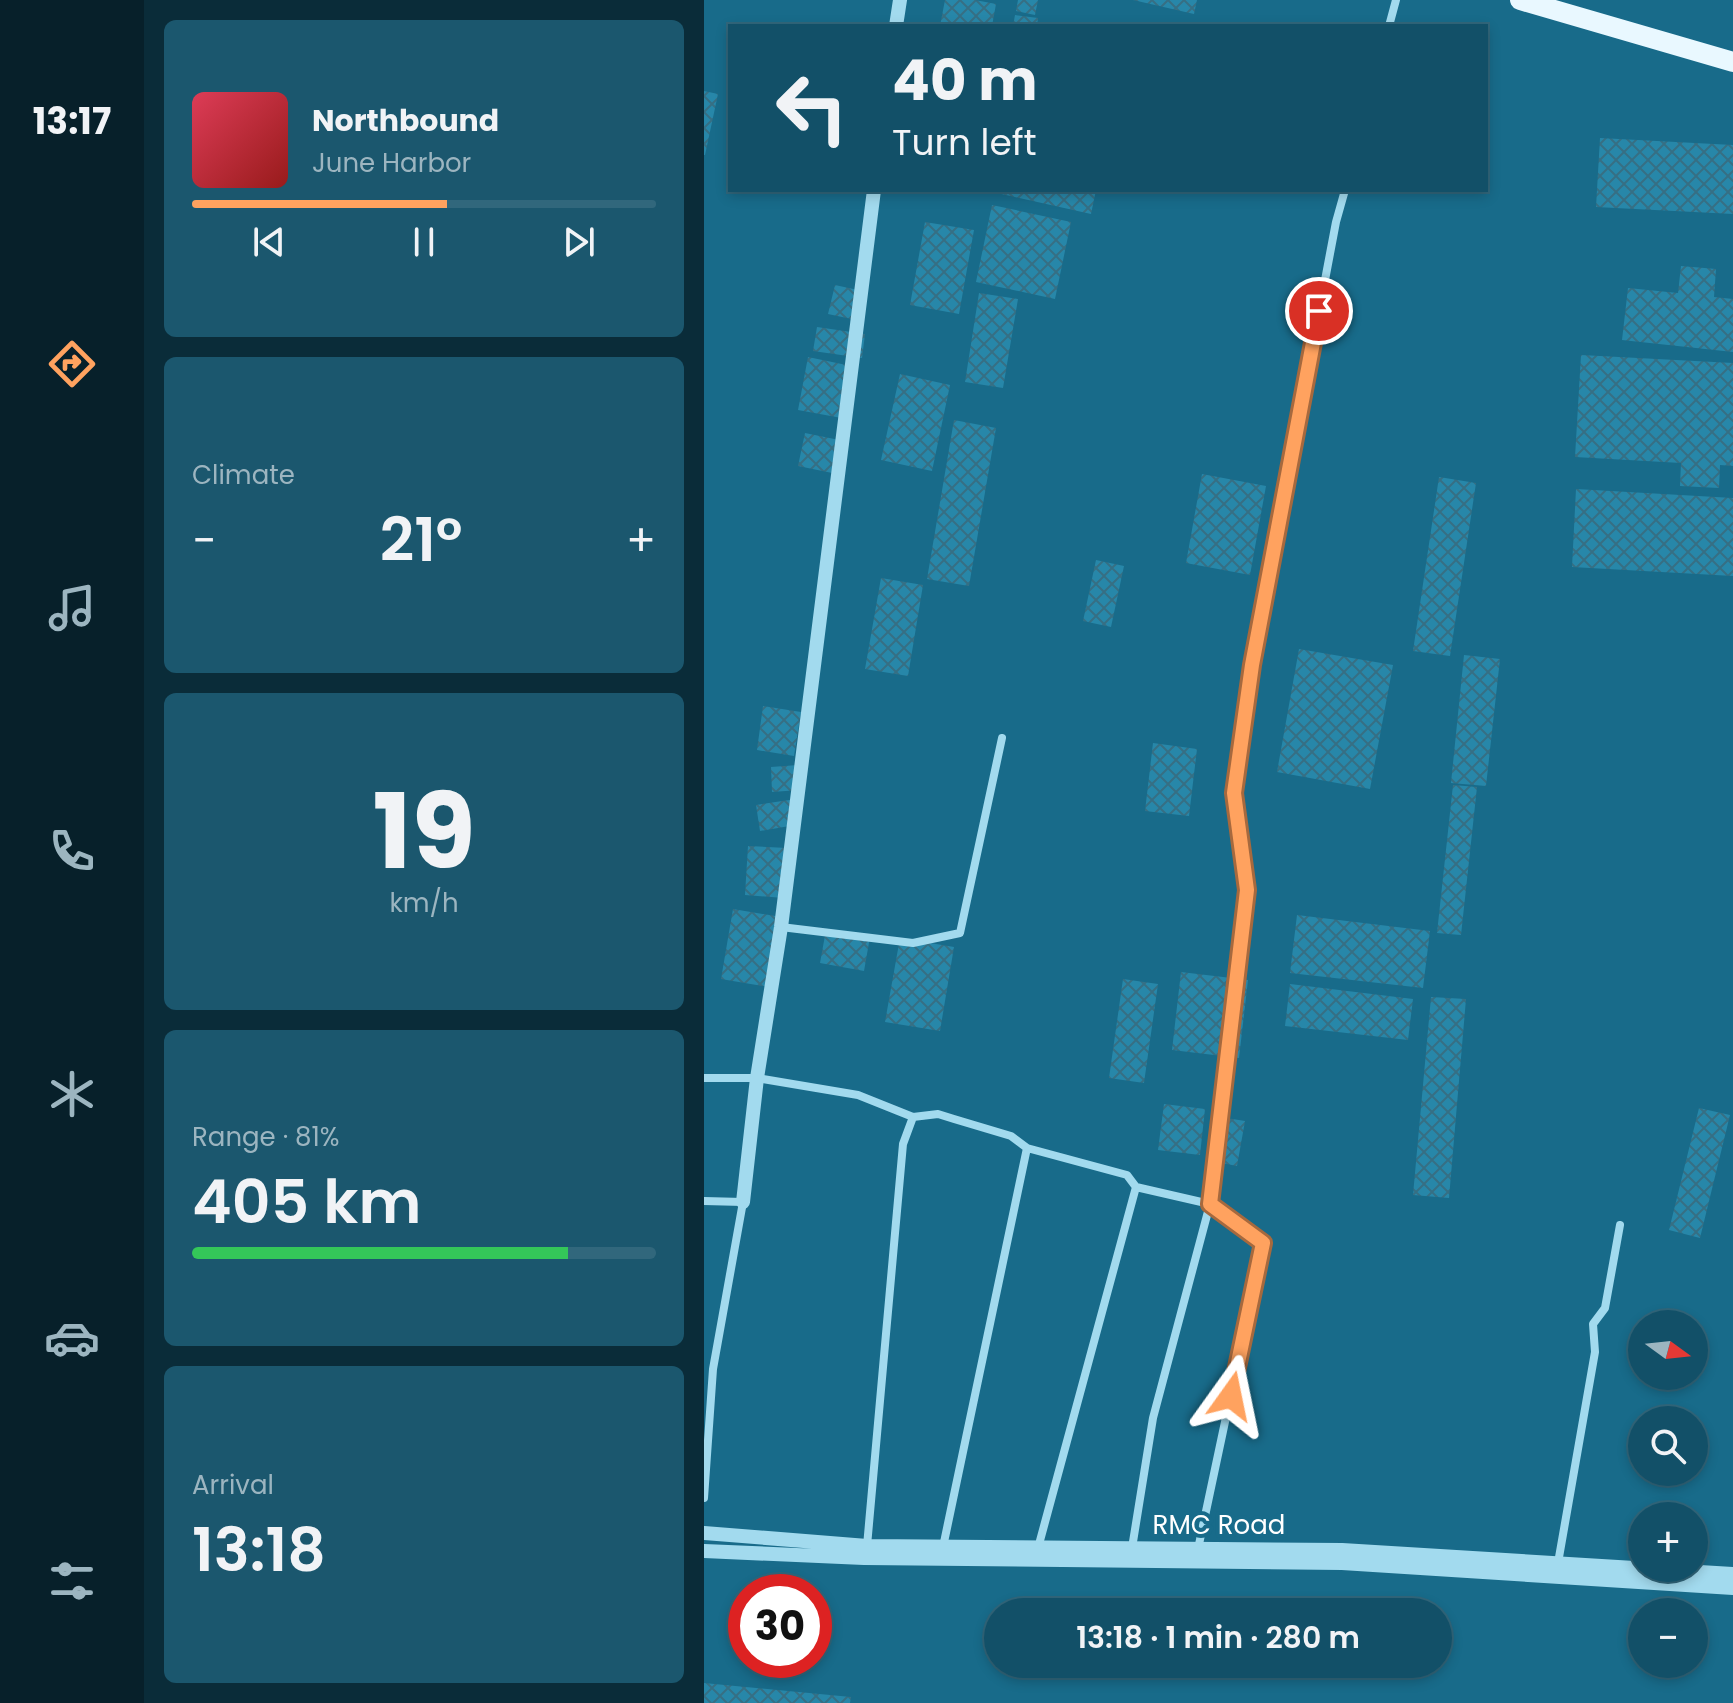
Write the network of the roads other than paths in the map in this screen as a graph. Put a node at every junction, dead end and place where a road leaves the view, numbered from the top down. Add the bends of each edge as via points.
1 (900, 0) edge
2 (1396, 0) edge
3 (1520, 0) edge
4 (896, 24) edge
5 (1390, 24) edge
6 (1733, 62) edge
7 (874, 192) edge
8 (1344, 192) edge
9 (1002, 738) dead end
10 (781, 927) junction
11 (704, 1078) edge
12 (757, 1078) junction
13 (913, 1117) junction
14 (1027, 1148) junction
15 (1136, 1187) junction
16 (704, 1201) edge
17 (743, 1202) junction
18 (1210, 1204) junction
19 (1620, 1225) dead end
20 (704, 1498) edge
21 (704, 1533) edge
22 (867, 1546) junction
23 (943, 1547) junction
24 (1038, 1548) junction
25 (1132, 1548) junction
26 (1198, 1549) junction
27 (704, 1551) edge
28 (1558, 1563) junction
29 (1733, 1574) edge
30 (1733, 1588) edge

1 - 4 street
2 - 5 street
3 - 6 main road
7 - 10 street
8 - 18 street via 1255,649 1234,793 1247,890
9 - 10 street via 960,933 913,943
10 - 12 street
11 - 12 street
12 - 13 street via 858,1095
12 - 17 street
13 - 14 street via 938,1114 1011,1136
13 - 22 street via 903,1144
14 - 15 street via 1127,1175
14 - 23 street
15 - 18 street
15 - 24 street
16 - 17 street
17 - 20 street via 713,1369
18 - 25 street via 1153,1418
18 - 26 street via 1263,1243
19 - 28 street via 1605,1308 1593,1324 1595,1352
21 - 22 street, RMC Road
22 - 23 street, RMC Road
23 - 24 street, RMC Road
24 - 25 street, RMC Road
25 - 26 street, RMC Road
26 - 28 street, RMC Road via 1342,1550
27 - 30 street, RMC Road via 1342,1563
28 - 29 street, RMC Road

